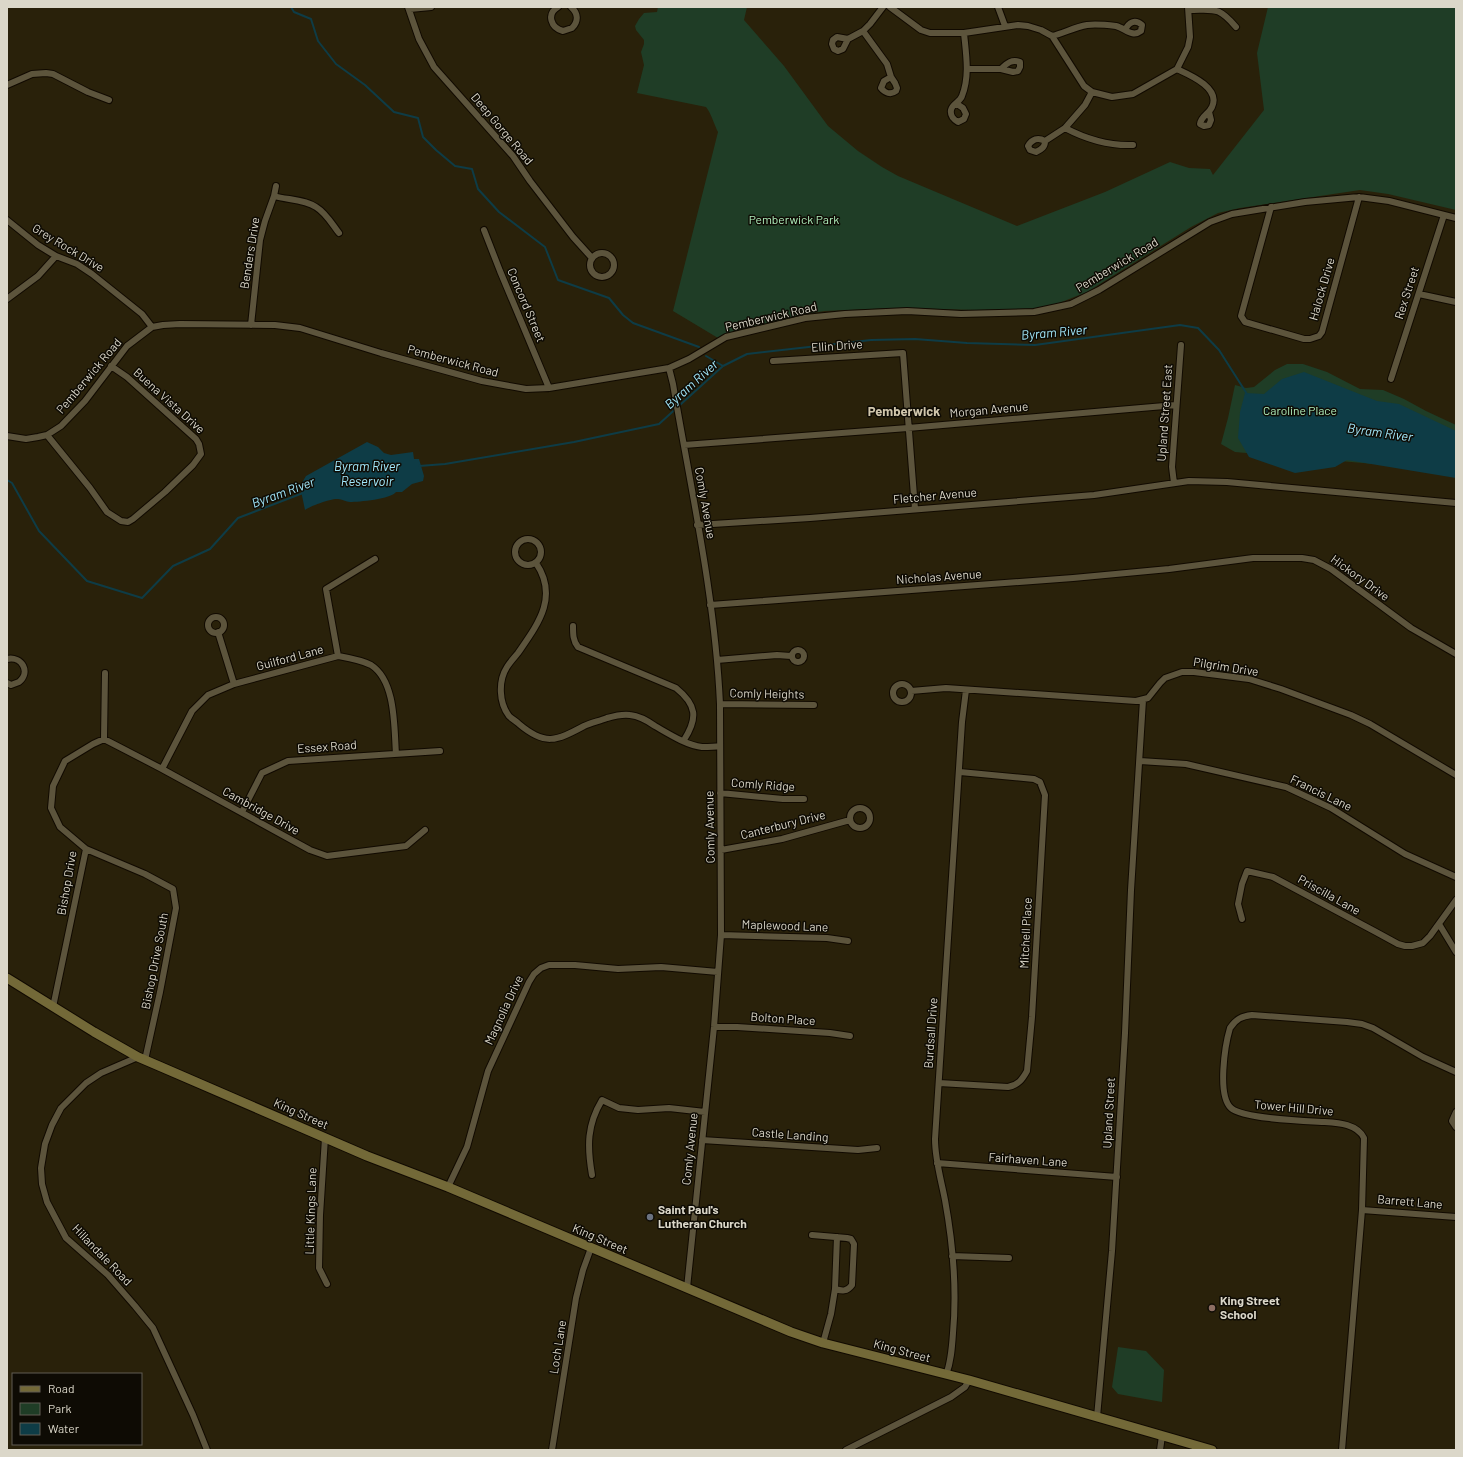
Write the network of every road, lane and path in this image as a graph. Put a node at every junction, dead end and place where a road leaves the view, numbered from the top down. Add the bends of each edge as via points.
1 (431, 7) edge
2 (571, 7) edge
3 (884, 7) edge
4 (890, 7) edge
5 (998, 7) edge
6 (409, 8) edge
7 (555, 8) edge
8 (1188, 8) edge
9 (1005, 26) junction
10 (1236, 27) dead end
11 (1125, 30) dead end
12 (863, 31) junction
13 (964, 33) junction
14 (1052, 36) junction
15 (848, 39) dead end
16 (967, 69) junction
17 (1001, 69) dead end
18 (1177, 69) junction
19 (891, 77) dead end
20 (7, 85) edge
21 (1092, 92) junction
22 (109, 100) dead end
23 (957, 104) dead end
24 (1208, 112) dead end
25 (1065, 128) junction
26 (1045, 141) dead end
27 (1133, 145) dead end
28 (276, 186) dead end
29 (274, 196) junction
30 (1359, 197) junction
31 (1271, 207) junction
32 (1444, 215) junction
33 (1456, 218) edge
34 (7, 220) edge
35 (484, 230) dead end
36 (339, 233) dead end
37 (56, 256) junction
38 (592, 258) junction
39 (1419, 294) junction
40 (7, 299) edge
41 (1456, 302) edge
42 (251, 325) junction
43 (152, 327) junction
44 (1181, 345) dead end
45 (773, 361) dead end
46 (111, 366) junction
47 (669, 368) junction
48 (1392, 379) dead end
49 (549, 388) junction
50 (1176, 405) junction
51 (908, 428) junction
52 (47, 435) junction
53 (7, 436) edge
54 (684, 444) junction
55 (1174, 483) junction
56 (1456, 503) edge
57 (915, 509) junction
58 (698, 525) junction
59 (375, 559) dead end
60 (536, 563) junction
61 (1169, 569) joint
62 (710, 606) junction
63 (573, 626) dead end
64 (218, 632) dead end
65 (1456, 654) edge
66 (338, 656) junction
67 (791, 656) dead end
68 (7, 659) edge
69 (717, 660) junction
70 (105, 674) dead end
71 (7, 684) edge
72 (234, 684) junction
73 (966, 690) junction
74 (911, 691) dead end
75 (1144, 700) junction
76 (720, 704) junction
77 (814, 705) dead end
78 (104, 739) junction
79 (684, 740) junction
80 (720, 746) junction
81 (440, 752) dead end
82 (396, 754) junction
83 (1140, 761) junction
84 (162, 769) junction
85 (960, 772) junction
86 (1456, 775) edge
87 (720, 793) junction
88 (804, 799) dead end
89 (242, 812) junction
90 (850, 820) dead end
91 (425, 830) dead end
92 (86, 849) junction
93 (721, 850) junction
94 (1456, 877) edge
95 (1456, 900) edge
96 (1242, 919) dead end
97 (1439, 924) junction
98 (721, 935) junction
99 (848, 941) dead end
100 (1456, 952) edge
101 (718, 972) junction
102 (7, 978) edge
103 (53, 1007) junction
104 (714, 1026) junction
105 (850, 1036) dead end
106 (142, 1058) junction
107 (1456, 1072) edge
108 (939, 1082) junction
109 (705, 1112) junction
110 (1456, 1112) edge
111 (1456, 1127) edge
112 (325, 1138) junction
113 (702, 1140) junction
114 (877, 1148) dead end
115 (937, 1163) junction
116 (592, 1174) dead end
117 (1117, 1177) junction
118 (448, 1188) junction
119 (1362, 1210) junction
120 (1456, 1217) edge
121 (812, 1235) dead end
122 (837, 1237) junction
123 (591, 1248) junction
124 (952, 1256) junction
125 (1009, 1258) dead end
126 (327, 1284) dead end
127 (687, 1288) junction
128 (835, 1290) junction
129 (823, 1343) junction
130 (946, 1375) junction
131 (969, 1380) junction
132 (1097, 1417) junction
133 (1162, 1436) junction
134 (207, 1450) edge
135 (552, 1450) edge
136 (846, 1450) edge
137 (1160, 1450) edge
138 (1212, 1450) edge
139 (1342, 1450) edge

1 - 6 street
2 - 7 street via 577,20 572,28 563,31 555,28 552,22 551,15
3 - 12 street
4 - 13 street via 921,30 938,34
5 - 9 street
6 - 38 street, Deep Gorge Road via 419,39 434,67 513,156 558,218
8 - 10 street via 1215,10 1224,14
8 - 18 street via 1190,37
9 - 13 street
9 - 14 street via 1028,26
11 - 14 street via 1113,26 1088,25
12 - 15 street
12 - 19 street via 887,64
13 - 16 street
14 - 21 street via 1084,86
16 - 17 street
16 - 23 street via 967,82
18 - 21 street via 1127,96 1112,97
18 - 24 street via 1209,88 1214,100
20 - 22 street via 32,74 53,74
21 - 25 street via 1085,105
25 - 26 street
25 - 27 street via 1098,141
28 - 29 street, Benders Drive
29 - 36 street via 316,206
29 - 42 street, Benders Drive via 260,240
30 - 31 street, Pemberwick Road
30 - 31 street, Halock Drive via 1322,332 1310,339 1245,322 1242,316
30 - 32 street, Pemberwick Road via 1389,201
31 - 47 street, Pemberwick Road via 1232,214 1210,222 1099,290 1071,304 1034,312 961,314 907,311 823,315 726,337
32 - 33 street, Pemberwick Road
32 - 39 street, Rex Street
34 - 37 street, Grey Rock Drive
35 - 49 street, Concord Street
37 - 40 street via 38,276
37 - 43 street, Grey Rock Drive via 77,264 92,274 142,314
38 - 38 street, Deep Gorge Road via 590,266 595,275 602,277 611,273 614,265 610,255 602,253
39 - 41 street
39 - 48 street, Rex Street
42 - 43 street, Pemberwick Road via 180,324
42 - 49 street, Pemberwick Road via 300,328 482,381 526,389
43 - 46 street, Pemberwick Road via 128,346
44 - 50 street, Upland Street East
45 - 51 street, Ellin Drive via 903,353
46 - 52 street, Pemberwick Road via 70,418
46 - 52 street, Buena Vista Drive via 127,377 196,439 200,444 201,454 193,465 133,519 128,522 121,521 107,512
47 - 49 street, Pemberwick Road
47 - 54 street, Comly Avenue
50 - 51 street, Morgan Avenue
50 - 55 street, Upland Street East via 1172,467
51 - 54 street, Morgan Avenue
51 - 57 street
52 - 53 street, Pemberwick Road via 26,439
54 - 58 street, Comly Avenue
55 - 56 street via 1227,482
55 - 57 street, Fletcher Avenue via 1094,495
57 - 58 street, Fletcher Avenue
58 - 62 street, Comly Avenue
59 - 66 street via 326,589
60 - 60 street via 541,556 539,546 532,540 522,541 515,550 518,560 527,565
60 - 79 street via 544,578 546,600 534,630 503,674 502,699 510,716 530,733 546,739 554,740 602,720 630,715
61 - 62 street, Nicholas Avenue
61 - 65 street, Hickory Drive via 1253,558 1314,560 1331,569 1411,628
62 - 69 street, Comly Avenue
63 - 79 street via 573,637 578,647 676,688 688,697 694,710 691,728
64 - 72 street
66 - 72 street, Guilford Lane
66 - 82 street, Guilford Lane via 371,666 385,680 391,698
67 - 69 street
68 - 71 street via 15,659 22,663 25,675 19,682
69 - 76 street, Comly Avenue
70 - 78 street
72 - 84 street, Guilford Lane via 208,695 192,711
73 - 74 street via 946,688
73 - 75 street
73 - 85 street, Burdsall Drive
75 - 83 street, Upland Street
75 - 86 street, Pilgrim Drive via 1165,678 1182,672 1249,679 1370,724
76 - 77 street, Comly Heights
76 - 80 street, Comly Avenue
78 - 84 street, Cambridge Drive
78 - 92 street, Bishop Drive via 65,761 53,786 51,808 60,827
79 - 80 street via 703,747
80 - 87 street, Comly Avenue
81 - 82 street, Essex Road
82 - 89 street, Essex Road via 288,761 262,773
83 - 94 street, Francis Lane via 1186,764 1286,787 1331,808 1405,854
83 - 117 street, Upland Street
84 - 89 street, Cambridge Drive
85 - 108 street, Burdsall Drive
85 - 108 street, Mitchell Place via 1034,779 1040,782 1045,795 1032,1017 1027,1071 1015,1086
87 - 88 street, Comly Ridge
87 - 93 street, Comly Avenue
89 - 91 street, Cambridge Drive via 310,850 327,856 406,846
90 - 93 street, Canterbury Drive via 782,839
92 - 103 street, Bishop Drive
92 - 106 street, Bishop Drive South via 173,889 176,908 160,992
93 - 98 street, Comly Avenue
95 - 97 street
96 - 97 street, Priscilla Lane via 1238,904 1247,871 1273,877 1405,946 1423,943
97 - 100 street
98 - 99 street, Maplewood Lane via 827,938
98 - 101 street, Comly Avenue
101 - 104 street, Comly Avenue
101 - 118 street, Magnolia Drive via 661,967 618,969 549,965 541,968 529,982 488,1071 467,1147
102 - 103 main road, King Street
103 - 106 main road, King Street
104 - 105 street, Bolton Place
104 - 109 street, Comly Avenue
106 - 112 main road, King Street
106 - 134 street, Hillandale Road via 101,1073 86,1082 61,1108 45,1144 41,1168 42,1184 47,1202 66,1238 108,1275 153,1328
107 - 119 street, Tower Hill Drive via 1423,1057 1386,1034 1362,1024 1252,1015 1234,1022 1228,1034 1223,1076 1229,1105 1237,1112 1248,1115 1338,1123 1357,1129 1364,1138
108 - 115 street, Burdsall Drive via 935,1139
109 - 113 street, Comly Avenue
109 - 116 street via 669,1108 619,1108 602,1100 591,1121 589,1157
110 - 111 street via 1452,1121
112 - 118 main road, King Street
112 - 126 street, Little Kings Lane via 319,1268
113 - 114 street, Castle Landing via 858,1150
113 - 127 street, Comly Avenue
115 - 117 street, Fairhaven Lane
115 - 124 street, Burdsall Drive via 945,1200
117 - 132 street, Upland Street
118 - 123 main road, King Street
119 - 120 street, Barrett Lane
119 - 139 street, Tower Hill Drive
121 - 122 street
122 - 128 street
122 - 128 street via 850,1239 854,1244 855,1253 852,1285 842,1292
123 - 127 main road, King Street
123 - 135 street, Loch Lane via 576,1298
124 - 125 street
124 - 130 street, Burdsall Drive via 955,1312 951,1355
127 - 129 main road, King Street
128 - 129 street
129 - 130 main road, King Street
130 - 131 main road, King Street
131 - 132 main road, King Street
131 - 136 street via 951,1397
132 - 133 main road, King Street
133 - 137 street
133 - 138 main road, King Street

